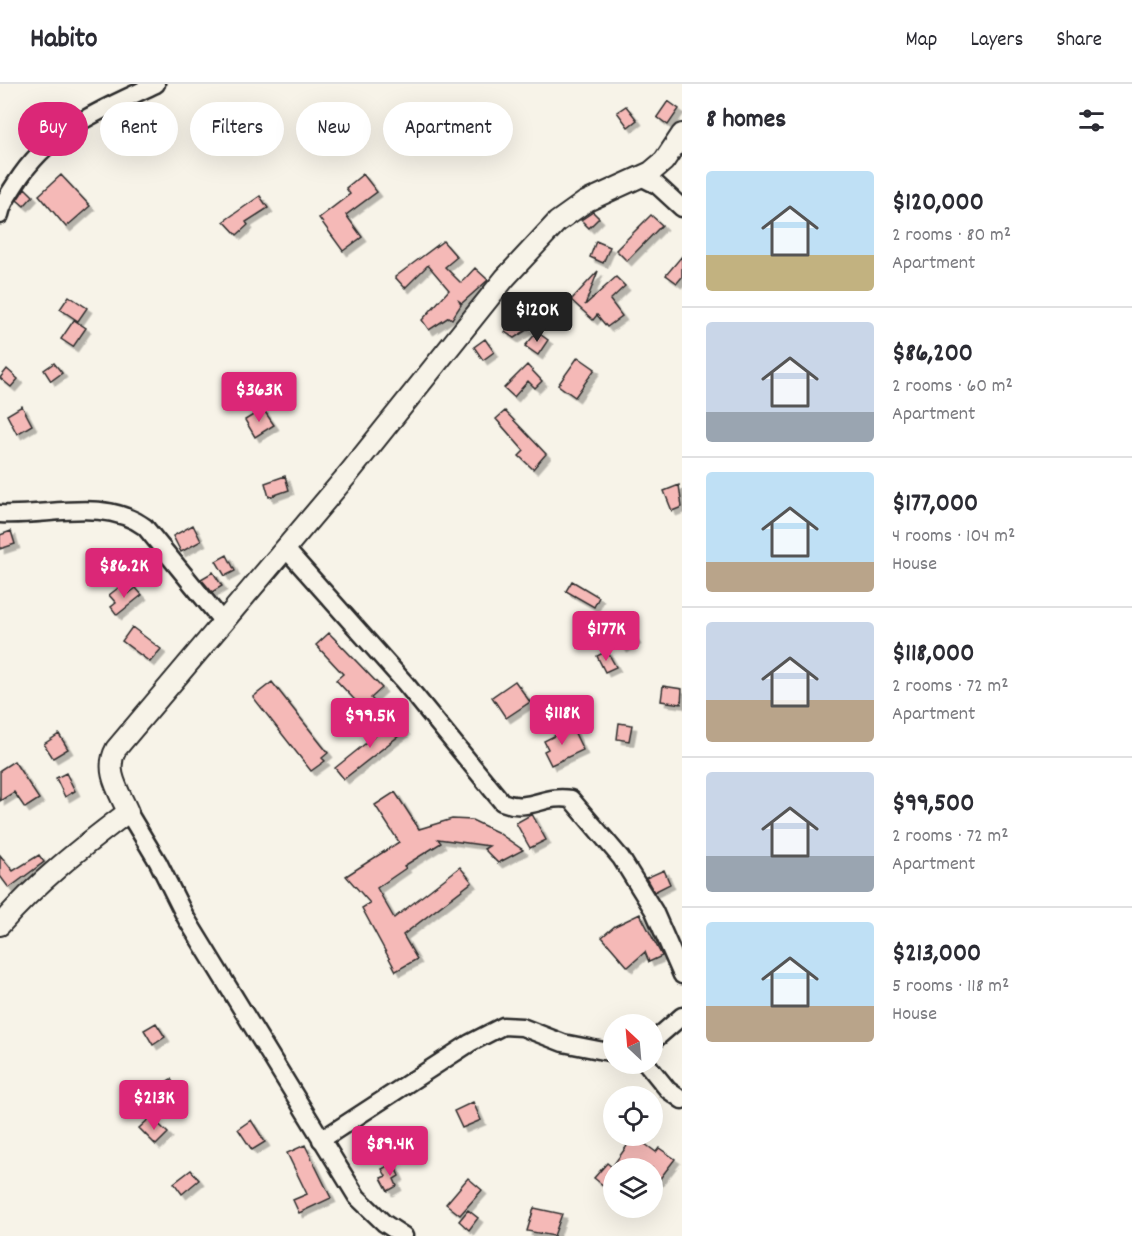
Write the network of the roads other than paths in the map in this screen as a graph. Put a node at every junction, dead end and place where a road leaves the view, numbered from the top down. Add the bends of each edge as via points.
1 (156, 84) edge
2 (682, 134) edge
3 (641, 177) junction
4 (682, 208) edge
5 (0, 215) edge
6 (0, 514) edge
7 (285, 548) junction
8 (223, 622) junction
9 (128, 812) junction
10 (0, 925) edge
11 (682, 975) edge
12 (682, 1016) edge
13 (663, 1032) edge
14 (603, 1051) edge
15 (655, 1074) edge
16 (682, 1100) edge
17 (321, 1140) junction
18 (404, 1236) edge

1 - 5 street via 88,115 48,142 21,174 2,204
2 - 3 street via 664,161
3 - 4 street via 657,185
3 - 7 street via 585,202 557,222 505,278
6 - 8 street via 112,511 133,518 145,527
7 - 8 street
7 - 11 street via 405,683 502,802 515,807 533,806 559,797 570,799 585,814 621,858 654,911
8 - 9 street via 109,760
9 - 10 street via 17,905
9 - 17 street via 186,918
12 - 13 street
14 - 17 street via 563,1044 522,1027 502,1026
15 - 16 street
17 - 18 street via 357,1197

